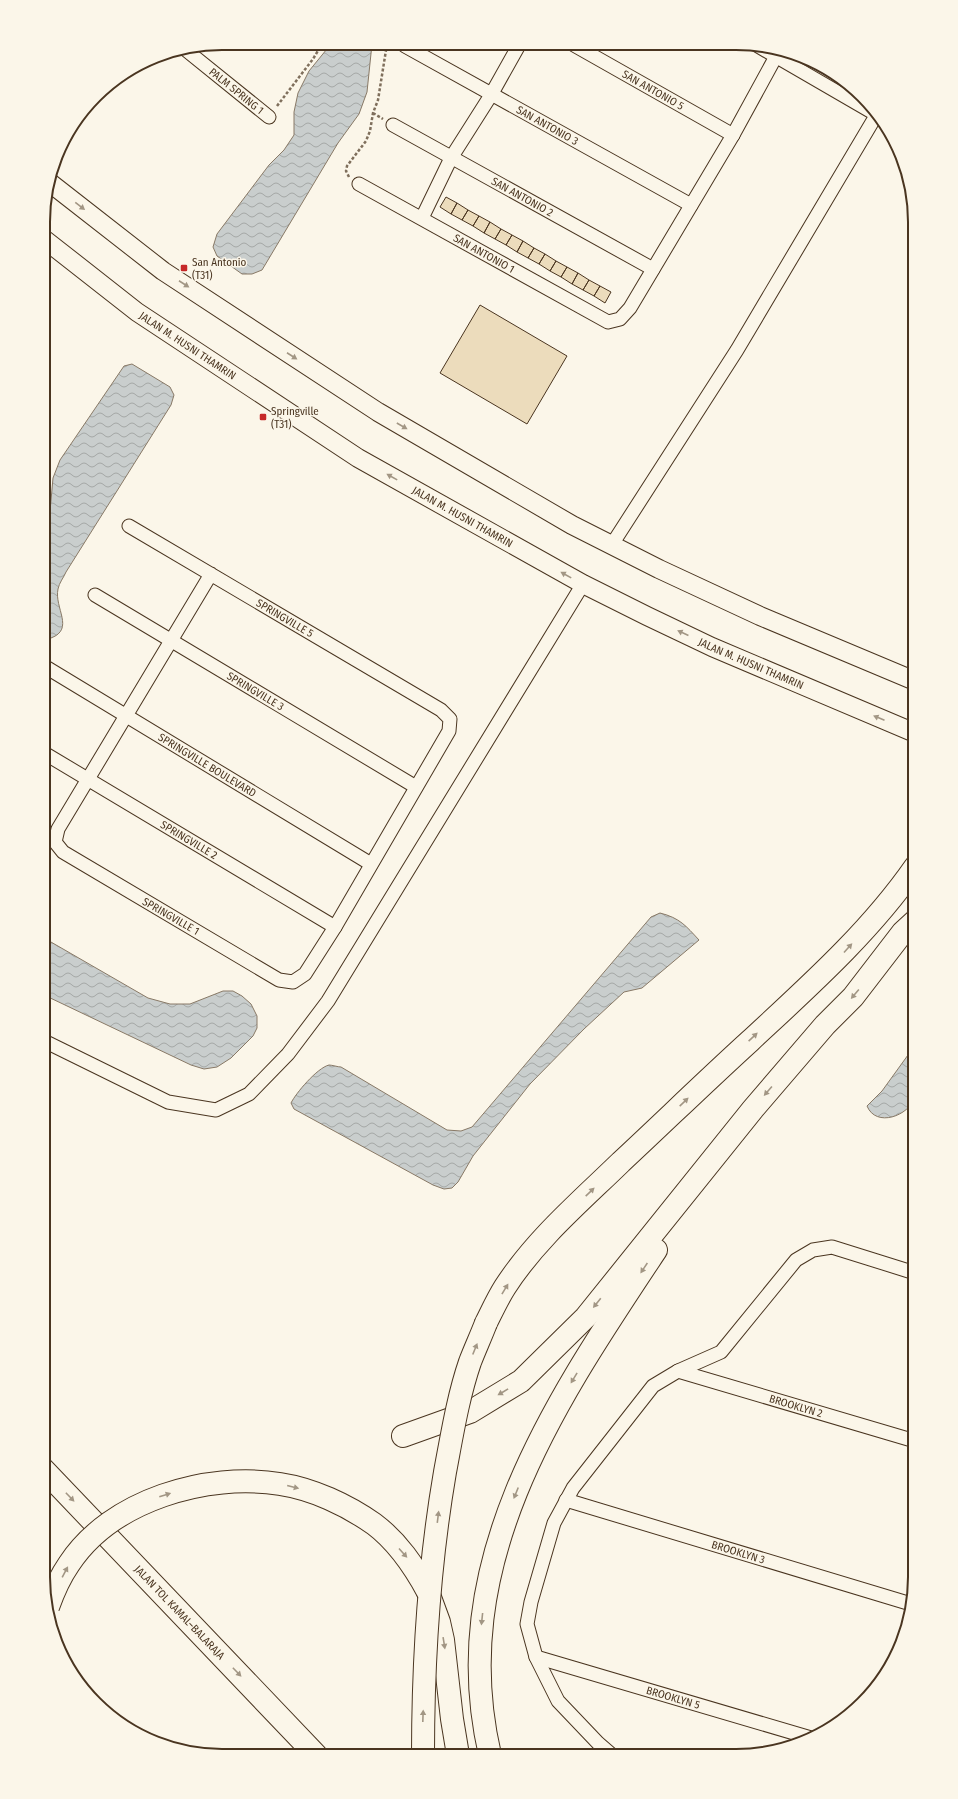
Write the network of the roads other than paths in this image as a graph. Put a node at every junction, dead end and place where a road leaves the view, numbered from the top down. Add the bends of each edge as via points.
1 (412, 50) edge
2 (516, 50) edge
3 (583, 50) edge
4 (189, 53) edge
5 (777, 55) edge
6 (784, 57) edge
7 (491, 95) junction
8 (862, 105) edge
9 (269, 117) road end
10 (874, 119) edge
11 (393, 125) dead end
12 (733, 135) junction
13 (451, 158) junction
14 (359, 184) road end
15 (54, 185) edge
16 (691, 205) junction
17 (422, 218) junction
18 (50, 244) edge
19 (653, 269) junction
20 (129, 526) dead end
21 (611, 546) junction
22 (211, 574) junction
23 (583, 584) junction
24 (95, 596) dead end
25 (171, 641) junction
26 (50, 670) edge
27 (908, 678) edge
28 (126, 716) junction
29 (908, 730) edge
30 (50, 757) edge
31 (88, 779) junction
32 (416, 787) junction
33 (371, 864) junction
34 (908, 877) edge
35 (335, 927) junction
36 (908, 927) edge
37 (50, 1044) edge
38 (753, 1108) junction
39 (908, 1271) edge
40 (678, 1371) junction
41 (403, 1436) dead end
42 (908, 1439) edge
43 (50, 1476) edge
44 (566, 1500) junction
45 (51, 1599) edge
46 (907, 1603) edge
47 (536, 1657) junction
48 (803, 1736) edge
49 (310, 1749) edge
50 (423, 1749) edge
51 (457, 1749) edge
52 (489, 1749) edge
53 (605, 1749) edge

1 - 7 street, SAN ANTONIO 3
2 - 7 street
3 - 12 street, SAN ANTONIO 5
4 - 9 street, PALM SPRING 1
5 - 12 street
6 - 8 street
7 - 13 street
7 - 16 street, SAN ANTONIO 3
10 - 21 street via 736,350
11 - 13 street, SAN ANTONIO 2
12 - 16 street
13 - 17 street
13 - 19 street, SAN ANTONIO 2
14 - 17 street, SAN ANTONIO 1
15 -> 21 main road via 163,271 378,412
16 - 19 street
17 - 19 street, SAN ANTONIO 1 via 608,322 620,319 630,308
23 -> 18 main road, JALAN M. HUSNI THAMRIN via 358,458 137,312
20 - 22 street, SPRINGVILLE 5
21 - 27 main road via 760,616
22 - 25 street
22 - 32 street, SPRINGVILLE 5 via 441,710 450,719 448,731
29 -> 23 main road, JALAN M. HUSNI THAMRIN via 712,647
23 - 37 street via 328,1002 288,1054 249,1094 216,1110 168,1102
24 - 25 street, SPRINGVILLE 3
25 - 28 street
25 - 32 street, SPRINGVILLE 3
26 - 28 street, SPRINGVILLE BOULEVARD
28 - 31 street
28 - 33 street, SPRINGVILLE BOULEVARD
30 - 31 street, SPRINGVILLE 2
31 - 35 street, SPRINGVILLE 2
31 - 35 street, SPRINGVILLE 1 via 58,829 55,842 63,852 279,980 293,982 305,974
32 - 33 street
33 - 35 street
50 -> 34 highway, bridge via 431,1572 451,1438 470,1363 486,1323 505,1287 530,1253 566,1215 842,954
36 -> 38 highway via 853,997 825,1025
38 -> 41 highway via 586,1317 521,1381 470,1412
38 -> 52 highway via 602,1331 549,1421 516,1493 494,1557 482,1616 480,1677
39 - 40 street via 832,1247 813,1250 796,1260 721,1352
40 - 42 street, BROOKLYN 2
40 - 44 street via 653,1386
43 -> 49 highway, JALAN TOL KAMAL–BALARAJA
44 - 46 street, BROOKLYN 3
44 - 47 street via 554,1523 531,1602 528,1624
45 -> 51 highway, bridge via 69,1563 96,1535 114,1520 139,1505 165,1494 194,1487 253,1481 309,1491 356,1512 375,1525 408,1558 428,1592 443,1640
47 - 48 street, BROOKLYN 5
47 - 53 street via 558,1701

